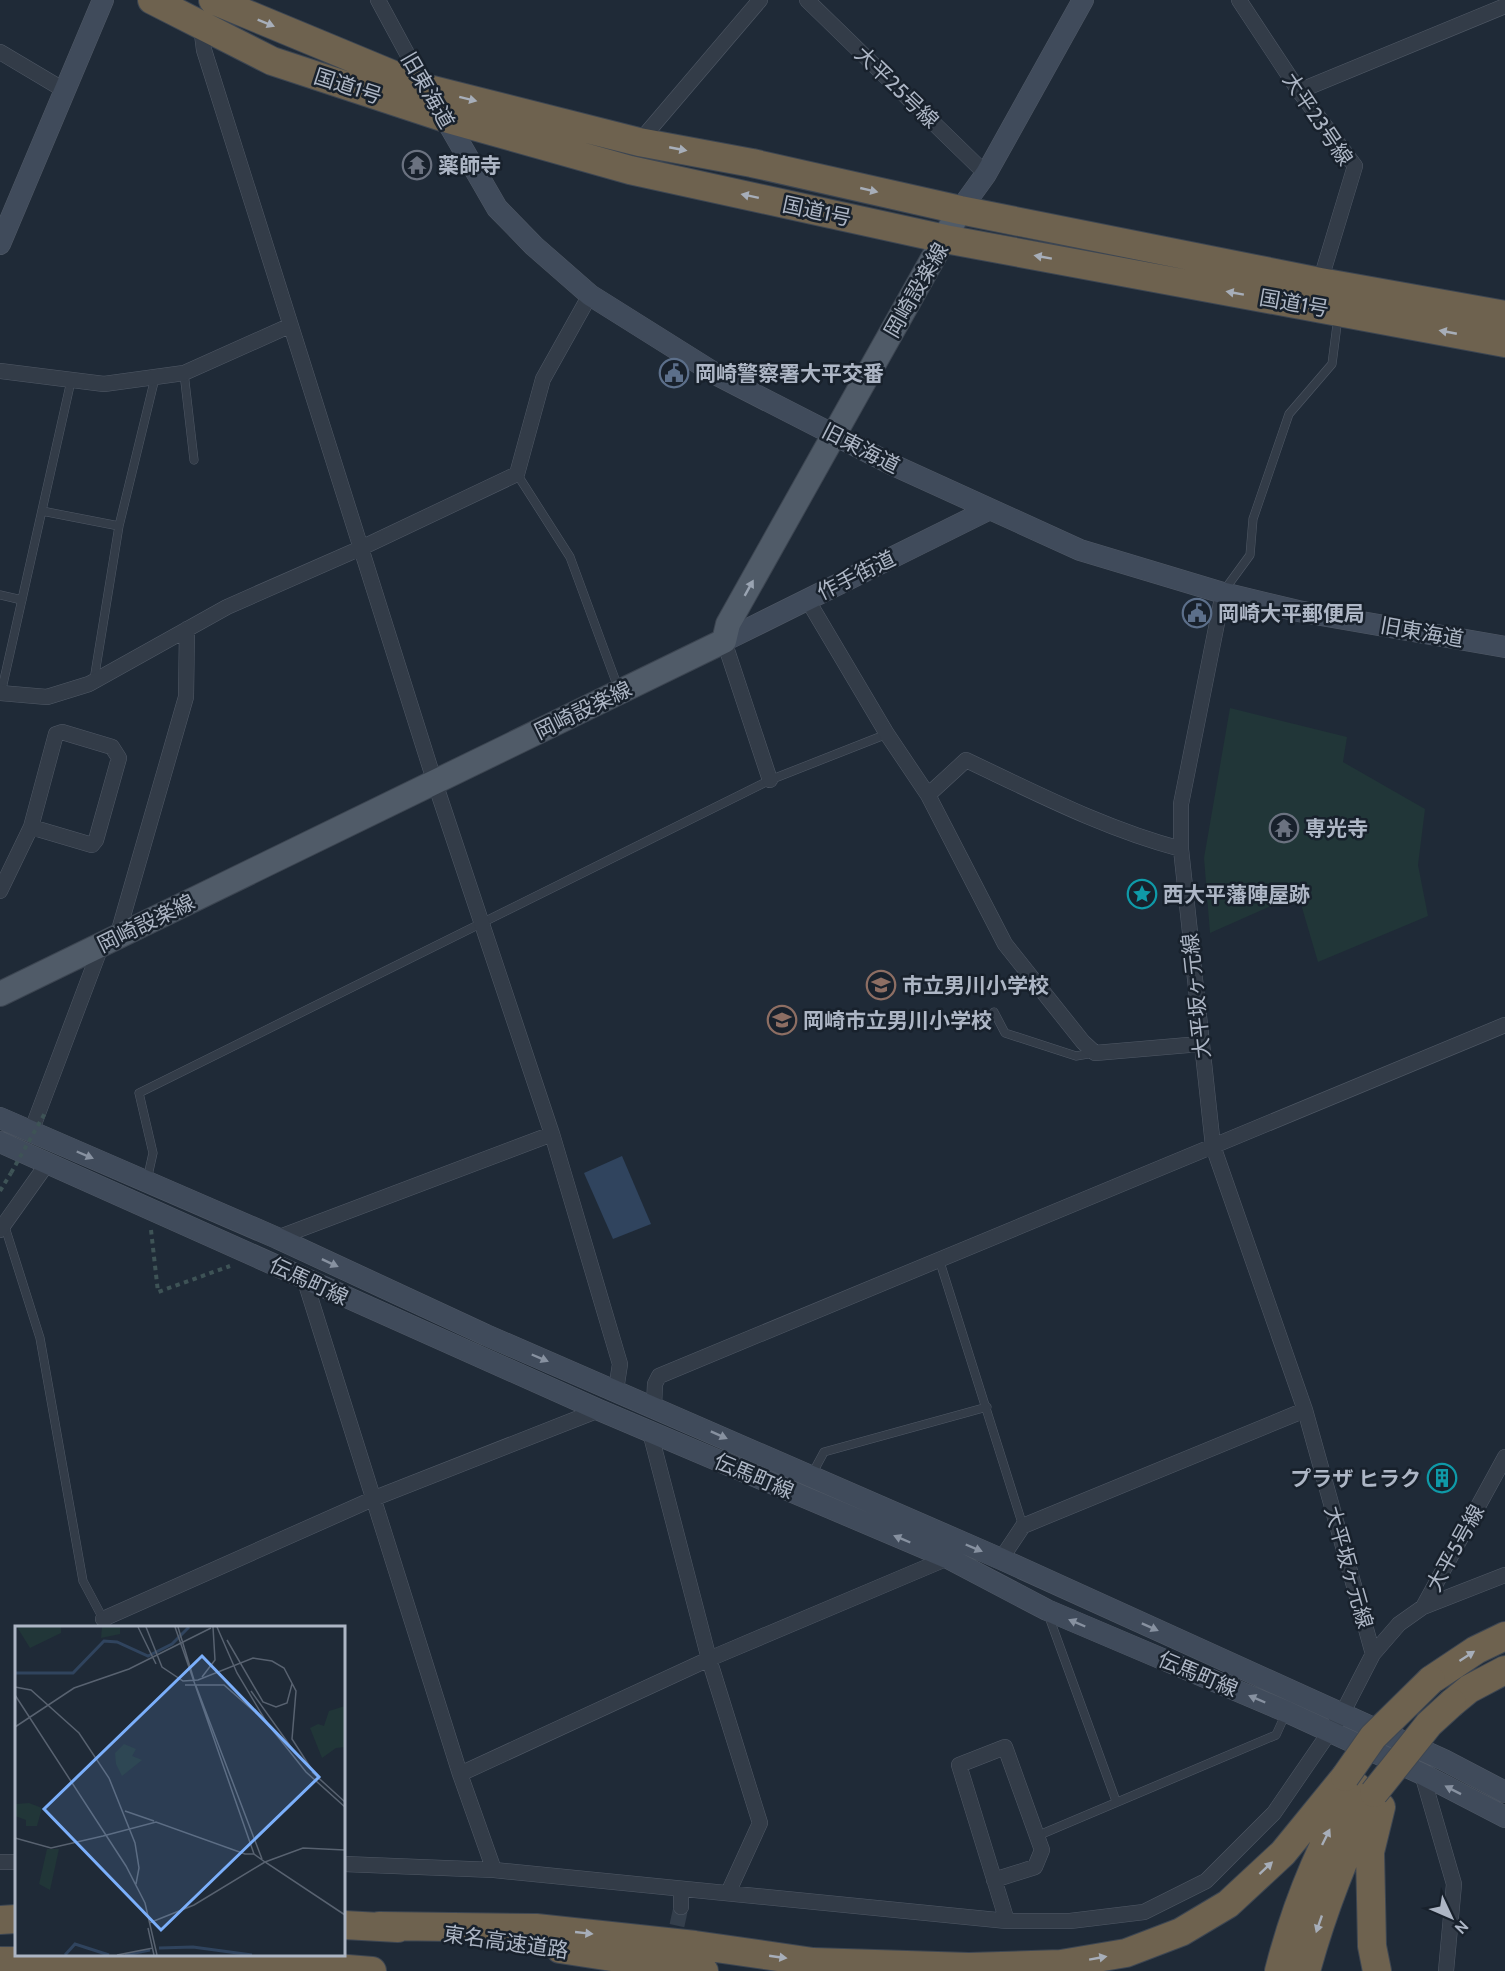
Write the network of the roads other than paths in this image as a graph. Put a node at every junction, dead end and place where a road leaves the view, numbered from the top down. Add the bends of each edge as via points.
1 (103, 0) edge
2 (152, 0) edge
3 (213, 0) edge
4 (378, 0) edge
5 (760, 0) edge
6 (807, 0) edge
7 (1083, 0) edge
8 (1239, 0) edge
9 (1505, 6) edge
10 (201, 26) junction
11 (0, 52) edge
12 (425, 88) junction
13 (64, 90) junction
14 (1299, 91) junction
15 (445, 117) junction
16 (639, 142) junction
17 (986, 174) junction
18 (960, 210) junction
19 (945, 239) junction
20 (0, 244) edge
21 (1320, 282) junction
22 (590, 295) junction
23 (1338, 311) junction
24 (1505, 315) edge
25 (289, 326) junction
26 (1505, 343) edge
27 (0, 371) edge
28 (184, 373) junction
29 (155, 378) junction
30 (70, 381) junction
31 (834, 434) junction
32 (194, 460) dead end
33 (517, 474) junction
34 (988, 510) junction
35 (42, 511) junction
36 (119, 526) junction
37 (361, 548) junction
38 (1222, 593) junction
39 (0, 595) edge
40 (807, 599) junction
41 (22, 600) junction
42 (187, 629) junction
43 (724, 641) junction
44 (1505, 647) edge
45 (94, 681) junction
46 (620, 692) junction
47 (0, 693) edge
48 (887, 734) junction
49 (770, 780) junction
50 (435, 783) junction
51 (928, 795) junction
52 (31, 826) junction
53 (1181, 849) junction
54 (0, 891) edge
55 (483, 923) junction
56 (110, 941) junction
57 (0, 994) edge
58 (994, 1011) dead end
59 (1505, 1025) edge
60 (1200, 1044) junction
61 (1095, 1053) junction
62 (0, 1118) edge
63 (32, 1132) junction
64 (552, 1134) junction
65 (0, 1142) edge
66 (1213, 1146) junction
67 (47, 1164) junction
68 (147, 1182) junction
69 (2, 1229) edge
70 (277, 1238) junction
71 (939, 1259) junction
72 (305, 1281) junction
73 (616, 1390) junction
74 (654, 1406) junction
75 (987, 1407) junction
76 (599, 1410) junction
77 (1305, 1410) junction
78 (650, 1432) junction
79 (1505, 1457) edge
80 (810, 1477) junction
81 (375, 1498) junction
82 (1023, 1526) junction
83 (948, 1558) junction
84 (1001, 1559) junction
85 (1505, 1575) edge
86 (1423, 1607) junction
87 (1047, 1610) junction
88 (105, 1623) edge
89 (1505, 1635) edge
90 (1373, 1654) junction
91 (709, 1659) junction
92 (1505, 1670) edge
93 (1287, 1712) junction
94 (1342, 1714) junction
95 (1329, 1731) junction
96 (1415, 1763) junction
97 (460, 1774) junction
98 (1365, 1788) junction
99 (1505, 1792) edge
100 (1116, 1802) junction
101 (1505, 1817) edge
102 (1037, 1836) junction
103 (345, 1864) edge
104 (494, 1870) junction
105 (994, 1880) junction
106 (681, 1890) junction
107 (728, 1893) junction
108 (681, 1907) tunnel mouth
109 (15, 1919) edge
110 (0, 1920) edge
111 (1007, 1921) junction
112 (345, 1925) edge
113 (379, 1926) junction
114 (57, 1960) junction
115 (0, 1961) edge
116 (166, 1971) edge
117 (372, 1971) edge
118 (704, 1971) edge
119 (1279, 1971) edge
120 (1306, 1971) edge
121 (1377, 1971) edge
122 (1446, 1971) edge

1 - 13 street
2 - 10 highway, 国道1号
3 -> 12 highway, 国道1号
4 - 12 street, 旧東海道
5 - 16 street
6 - 17 street, 大平25号線
7 - 17 street
8 - 14 street, 大平23号線
9 - 14 street
10 - 15 highway, 国道1号 via 272,61
10 - 25 street via 204,50
11 - 13 street
12 - 15 street, 旧東海道
12 -> 16 highway, 国道1号
13 - 20 street
14 - 21 street, 大平23号線 via 1355,166
19 -> 15 highway, 国道1号 via 630,170
15 - 22 street, 旧東海道 via 496,208
16 -> 18 highway, 国道1号
17 - 18 street
18 - 19 main road, 岡崎設楽線
18 - 21 highway, 国道1号
23 -> 19 highway, 国道1号
19 - 31 main road, 岡崎設楽線
21 - 24 highway, 国道1号
22 - 31 street, 旧東海道 via 718,376
22 - 33 street via 543,379
26 -> 23 highway, 国道1号
23 - 38 lane, 大平坂ヶ元線 via 1332,364 1289,414 1253,519 1250,555
25 - 28 street
25 - 37 street
27 - 30 street
28 - 29 street
28 - 32 lane
29 - 30 street via 104,384
29 - 36 lane
30 - 35 lane
31 - 34 street, 旧東海道
43 -> 31 main road, 岡崎設楽線 via 729,624
33 - 37 street
33 - 46 lane via 570,557
34 - 38 street, 旧東海道 via 1080,550
34 - 40 street, 作手街道
35 - 36 lane
35 - 41 lane
36 - 45 lane
37 - 42 street via 227,607
37 - 50 street
38 - 44 street, 旧東海道 via 1298,611
38 - 53 street, 大平坂ヶ元線 via 1181,804
39 - 41 lane
40 - 43 street, 作手街道
40 - 48 street
41 - 47 lane
42 - 45 street
42 - 56 street via 186,697
43 - 46 main road, 岡崎設楽線
43 - 49 street
45 - 47 street via 47,697
46 - 50 main road, 岡崎設楽線
48 - 49 lane
48 - 51 street
49 - 55 lane
50 - 55 street
50 - 56 main road, 岡崎設楽線
51 - 53 street via 966,760 1083,815 1139,838
51 - 61 street via 1005,944
52 - 52 street via 56,734 62,732 117,751 92,844
52 - 54 street
53 - 60 street, 大平坂ヶ元線
55 - 64 street
55 - 68 lane via 139,1093 153,1153
56 - 57 main road, 岡崎設楽線
56 - 63 street
58 - 61 lane via 1005,1033 1076,1056
59 - 66 street
60 - 61 street
60 - 66 street, 大平坂ヶ元線
62 - 63 street, 伝馬町線
63 -> 68 street, 伝馬町線
64 - 70 street
64 - 73 street via 620,1364
65 - 67 street, 伝馬町線
66 - 71 street
66 - 77 street, 大平坂ヶ元線
67 - 69 street
67 - 72 street, 伝馬町線
68 - 70 street, 伝馬町線
69 - 88 lane via 40,1338 83,1581
70 -> 73 street, 伝馬町線 via 486,1335
71 - 74 street via 659,1376
71 - 75 lane
72 - 76 street, 伝馬町線
72 - 81 street
73 - 74 street, 伝馬町線
74 -> 80 street, 伝馬町線
75 - 80 lane via 824,1452
75 - 82 lane
76 - 78 street, 伝馬町線
76 - 81 street
77 - 82 street
77 - 90 street, 大平坂ヶ元線
83 -> 78 street, 伝馬町線
78 - 91 street
79 - 86 street, 大平5号線
80 -> 84 street, 伝馬町線
81 - 88 street
81 - 97 street
82 - 84 street
83 - 87 street, 伝馬町線
83 - 91 street
84 -> 94 street, 伝馬町線
85 - 86 street
86 - 90 street via 1399,1624
93 -> 87 street, 伝馬町線
87 - 100 lane
98 -> 89 highway, bridge via 1380,1744 1431,1680
90 - 94 street
91 - 97 street
91 - 107 street via 760,1823
92 - 96 highway, bridge via 1469,1689 1429,1724
93 - 95 street, 伝馬町線
93 - 100 lane via 1276,1735
94 - 95 street
94 - 99 street, 伝馬町線
95 - 96 street, 伝馬町線
95 - 111 street via 1274,1813 1206,1881 1144,1912 1070,1921
96 - 98 highway, bridge
101 -> 96 street, 伝馬町線
96 - 122 street via 1454,1884
97 - 104 street
113 -> 98 highway via 536,1928 813,1962 969,1967 1061,1964 1126,1953 1181,1932 1228,1904 1283,1853
119 -> 98 highway via 1326,1836
98 -> 120 highway
98 - 121 highway via 1372,1946
100 - 102 lane
102 - 105 street via 1042,1850 1035,1867
102 - 105 street via 1005,1748 958,1765
103 - 104 street
104 - 106 street
105 - 111 street
106 - 107 street
106 - 108 street
107 - 111 street
109 - 110 highway
112 - 113 highway, 東名高速道路
113 - 118 highway, 東名高速道路
114 - 115 highway
114 - 116 highway
114 - 117 highway via 262,1962

